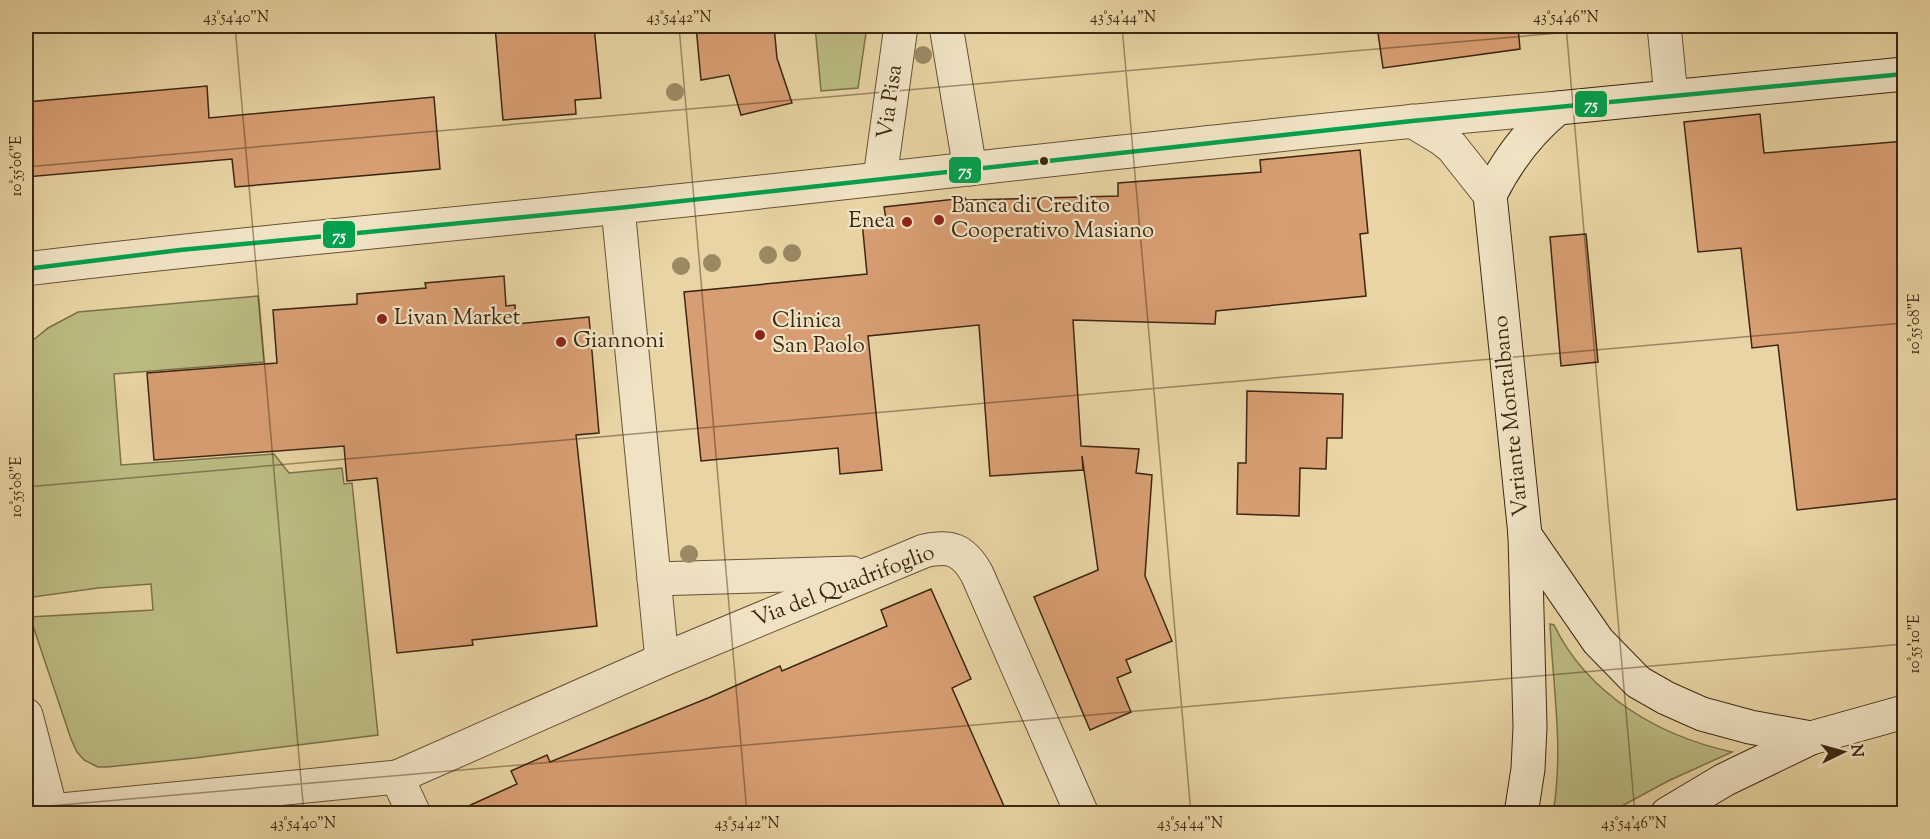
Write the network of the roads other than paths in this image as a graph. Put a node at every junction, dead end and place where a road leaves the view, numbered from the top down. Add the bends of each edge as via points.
1 (901, 26) edge
2 (946, 26) edge
3 (1664, 26) edge
4 (1905, 74) edge
5 (1671, 96) junction
6 (1558, 108) junction
7 (1412, 121) junction
8 (970, 169) junction
9 (880, 178) junction
10 (1490, 195) junction
11 (618, 208) junction
12 (26, 269) edge
13 (1525, 534) junction
14 (872, 573) junction
15 (654, 579) junction
16 (662, 660) junction
17 (1905, 712) edge
18 (26, 715) edge
19 (1811, 738) junction
20 (397, 777) junction
21 (52, 812) edge
22 (414, 813) edge
23 (1082, 813) edge
24 (1521, 813) edge
25 (1667, 813) edge

1 - 9 street, Via Pisa
2 - 8 street
3 - 5 street
4 - 5 street
5 - 6 street
6 - 7 street
6 - 10 street via 1513,155
7 - 8 street
7 - 10 street via 1452,147
8 - 9 street
9 - 11 street
10 - 13 street, Variante Montalbano
11 - 12 street
11 - 15 street
13 - 19 street, Variante Montalbano via 1598,641 1638,682 1702,714
13 - 24 street via 1530,728
14 - 15 street
14 - 16 street, Via del Quadrifoglio
14 - 23 street, Via del Quadrifoglio via 935,549 946,548 966,558 977,574
15 - 16 street
16 - 20 street, Via del Quadrifoglio
17 - 19 street, Variante Montalbano
18 - 21 street
19 - 25 street
20 - 21 street, Via del Quadrifoglio
20 - 22 street

